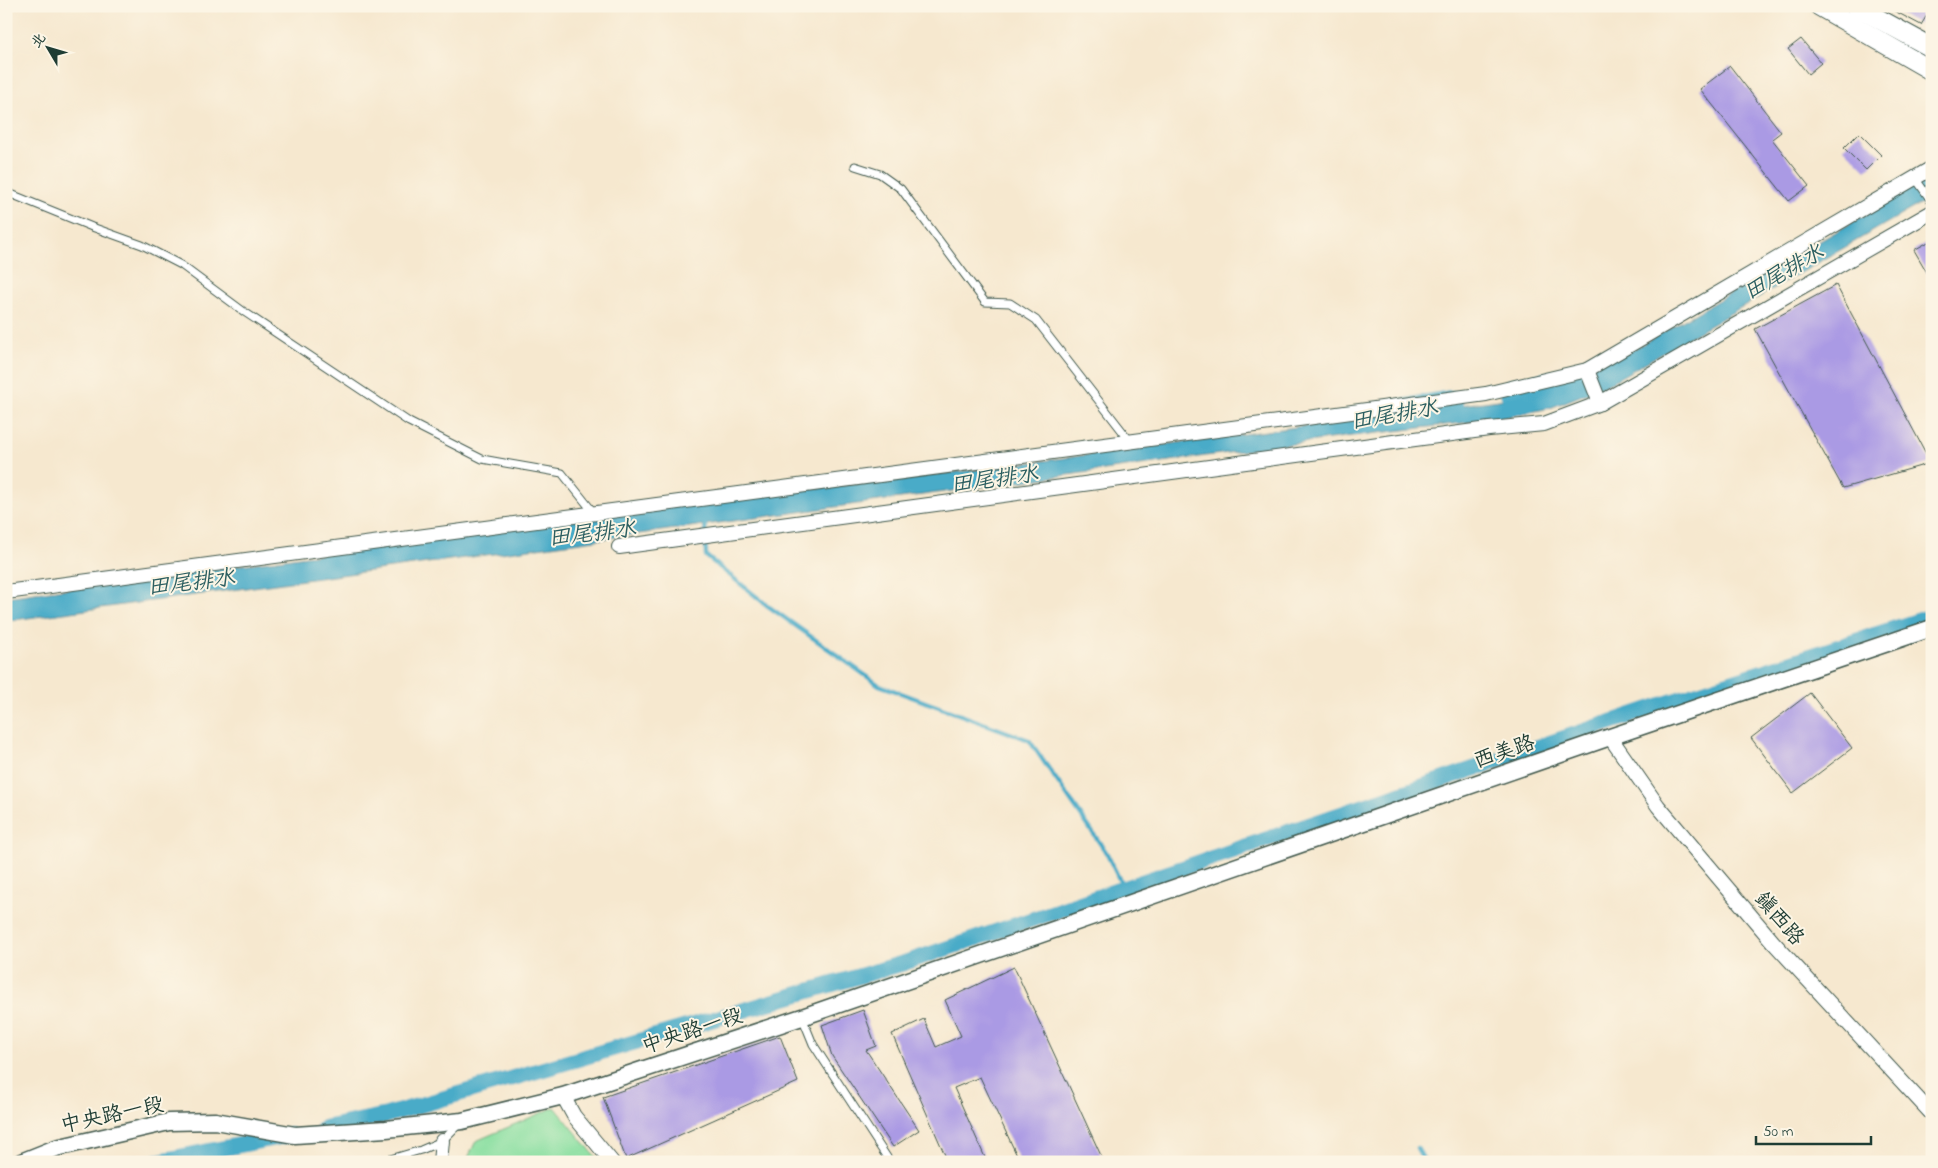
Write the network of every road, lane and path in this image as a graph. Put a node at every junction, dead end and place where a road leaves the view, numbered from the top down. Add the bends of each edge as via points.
1 (1819, 6) edge
2 (1855, 6) edge
3 (1932, 48) edge
4 (1932, 71) edge
5 (855, 166) dead end
6 (1932, 168) edge
7 (1915, 178) junction
8 (6, 192) edge
9 (1932, 202) edge
10 (1932, 212) edge
11 (1587, 370) junction
12 (1600, 403) junction
13 (1130, 441) junction
14 (594, 513) junction
15 (619, 547) dead end
16 (6, 592) edge
17 (1932, 628) edge
18 (1610, 737) junction
19 (1092, 917) joint
20 (802, 1017) junction
21 (563, 1096) junction
22 (1932, 1114) edge
23 (462, 1121) junction
24 (442, 1141) junction
25 (21, 1162) edge
26 (380, 1162) edge
27 (440, 1162) edge
28 (612, 1162) edge
29 (890, 1162) edge

1 - 4 main road
2 - 3 main road
5 - 13 lane via 880,174 901,189 986,302 1010,303 1036,320
6 - 7 street
7 - 9 lane
7 - 11 street
8 - 14 lane via 142,244 181,264 243,311 409,422 482,459 562,472
10 - 12 street
11 - 12 street
11 - 13 street via 1486,394
12 - 15 street via 1544,424
13 - 14 street
14 - 16 street
17 - 18 street, 西美路
18 - 19 street, 西美路
18 - 22 street, 鎮西路 via 1658,806 1773,942
19 - 20 street, 中央路一段
20 - 21 street, 中央路一段
20 - 29 lane via 813,1044
21 - 23 street, 中央路一段
21 - 28 street via 574,1116
23 - 24 lane
23 - 25 street, 中央路一段 via 386,1130 295,1135 215,1121 169,1122 56,1148
24 - 26 lane
24 - 27 street

